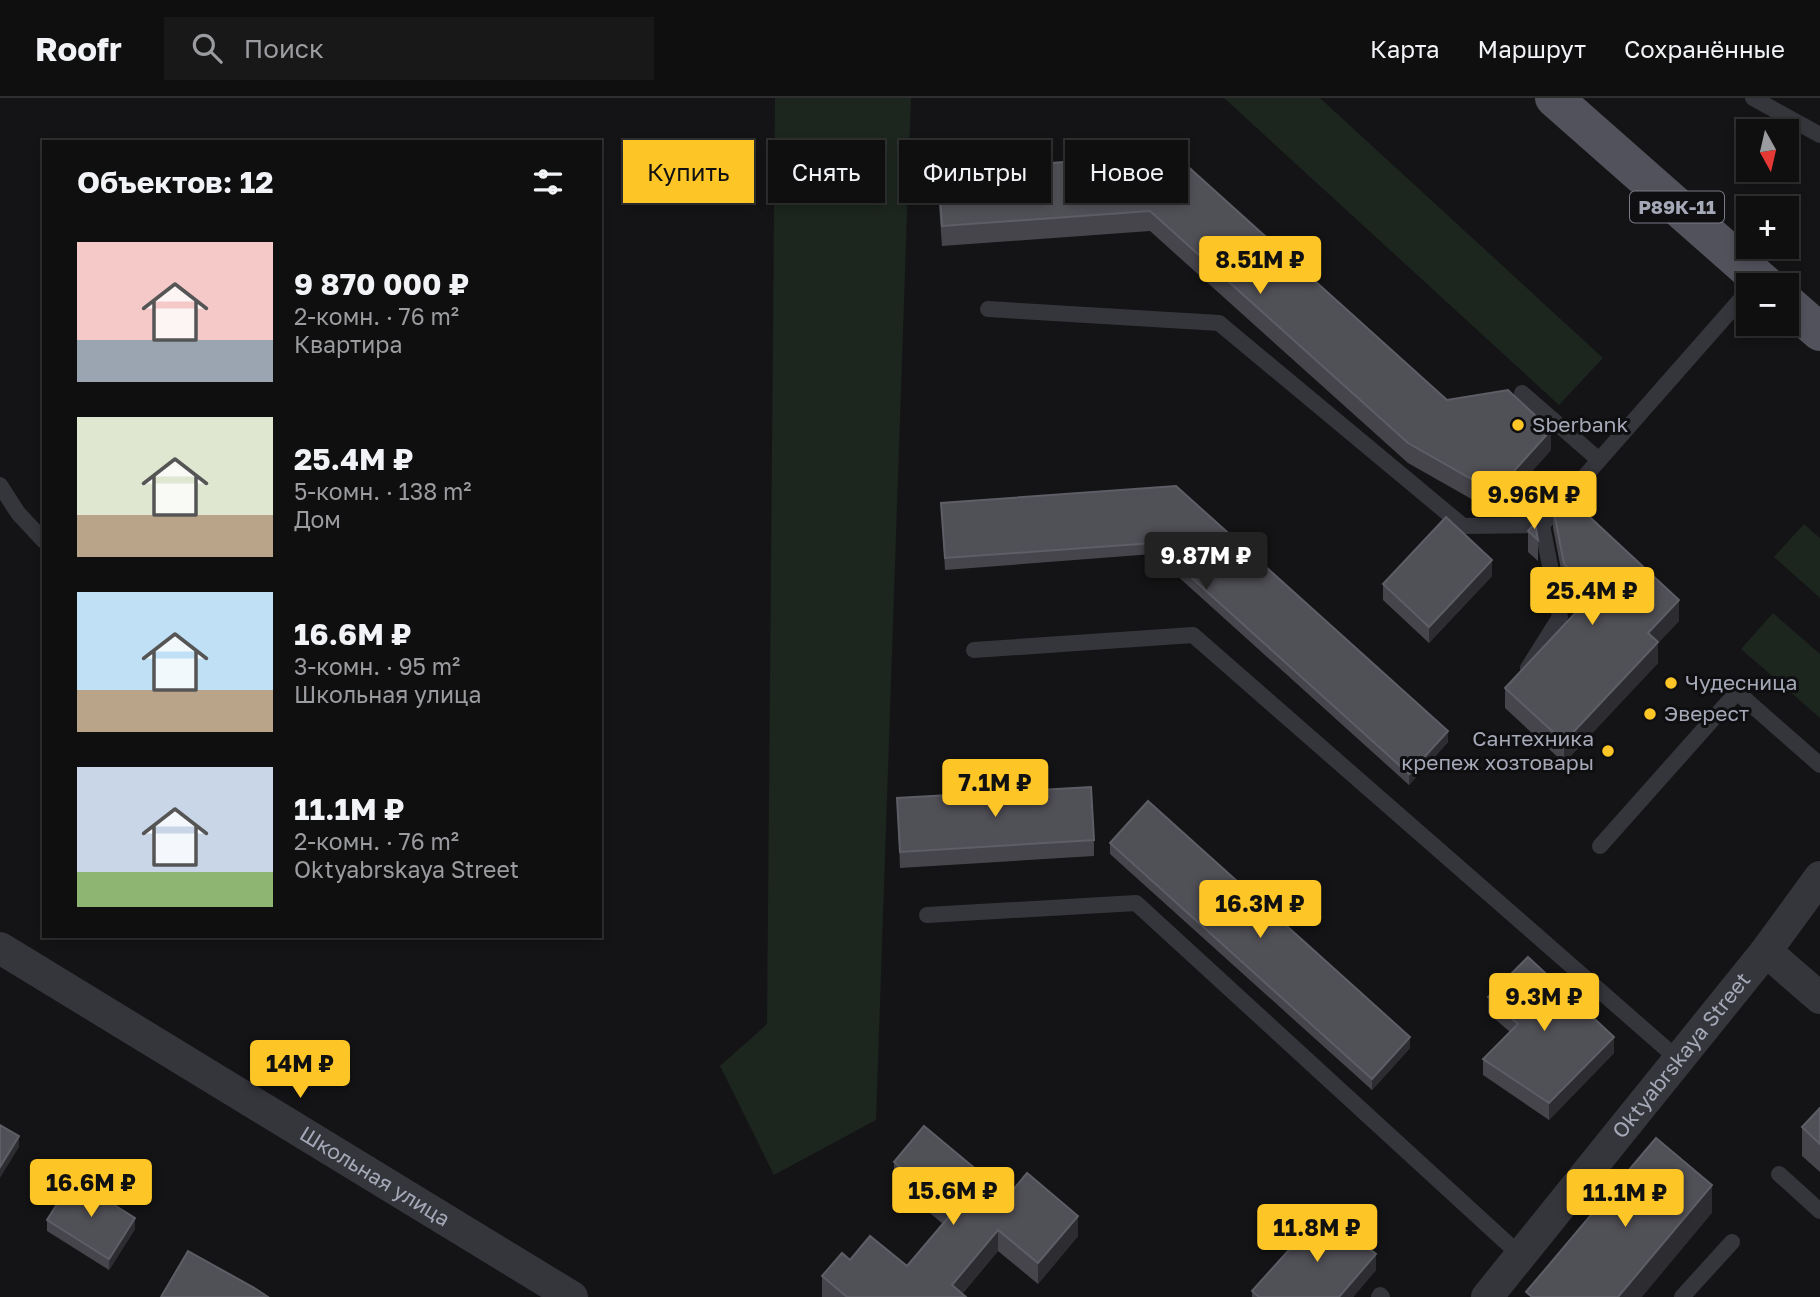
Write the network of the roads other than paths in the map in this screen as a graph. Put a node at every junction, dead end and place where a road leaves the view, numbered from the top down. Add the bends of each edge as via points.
1 (1554, 98) edge
2 (1753, 98) edge
3 (1820, 135) edge
4 (1745, 273) edge
5 (988, 309) dead end
6 (1799, 316) edge
7 (1736, 317) edge
8 (1820, 332) edge
9 (1522, 393) dead end
10 (1599, 460) junction
11 (0, 485) edge
12 (1542, 525) junction
13 (42, 539) edge
14 (974, 650) dead end
15 (1528, 668) edge
16 (1820, 765) edge
17 (1600, 846) dead end
18 (1820, 877) edge
19 (927, 915) dead end
20 (0, 948) edge
21 (1766, 951) junction
22 (1820, 998) edge
23 (1679, 1060) junction
24 (1779, 1174) dead end
25 (1820, 1212) edge
26 (1732, 1242) dead end
27 (1520, 1255) junction
28 (572, 1297) edge
29 (1487, 1297) edge
30 (1682, 1297) edge

1 - 4 main road, Р89К-11
2 - 3 lane
5 - 12 lane via 1219,323 1463,526
6 - 8 main road, Р89К-11
7 - 10 lane
9 - 10 lane
10 - 12 lane
11 - 13 lane
12 - 15 lane via 1560,617
14 - 23 lane via 1193,635
16 - 17 lane via 1737,692
18 - 21 street, Oktyabrskaya Street
19 - 27 lane via 1136,903
20 - 28 street, Школьная улица
21 - 22 street
21 - 23 street, Oktyabrskaya Street
23 - 27 street, Oktyabrskaya Street
24 - 25 lane
26 - 30 lane
27 - 29 street, Oktyabrskaya Street

